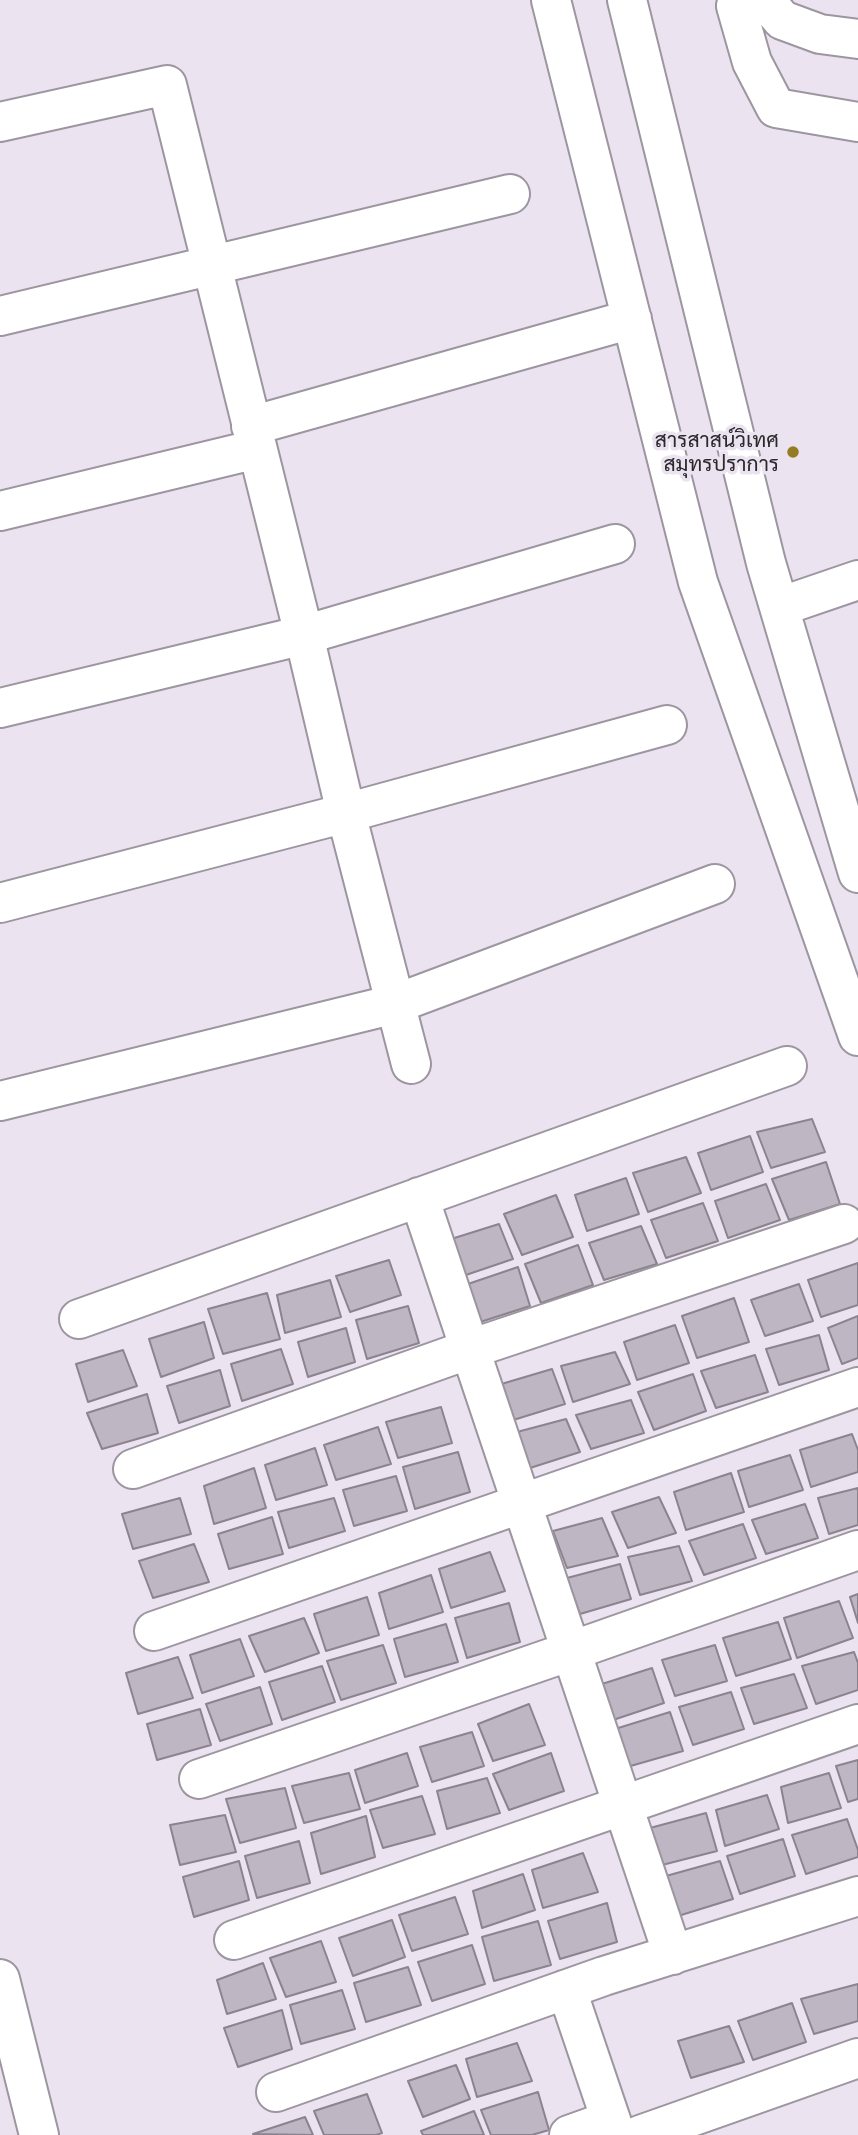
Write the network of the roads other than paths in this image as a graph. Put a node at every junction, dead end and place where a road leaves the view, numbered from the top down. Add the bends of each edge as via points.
1 (551, 0) edge
2 (627, 0) edge
3 (740, 0) edge
4 (765, 0) edge
5 (858, 38) edge
6 (0, 122) edge
7 (858, 122) edge
8 (510, 194) dead end
9 (211, 265) junction
10 (0, 316) edge
11 (632, 319) junction
12 (254, 438) junction
13 (0, 511) edge
14 (615, 544) dead end
15 (858, 580) edge
16 (779, 607) junction
17 (304, 635) junction
18 (0, 708) edge
19 (667, 724) dead end
20 (346, 813) junction
21 (852, 833) edge
22 (858, 873) edge
23 (715, 884) dead end
24 (0, 903) edge
25 (395, 1004) junction
26 (858, 1036) edge
27 (411, 1064) dead end
28 (787, 1066) dead end
29 (0, 1101) edge
30 (419, 1197) junction
31 (844, 1224) dead end
32 (79, 1319) dead end
33 (470, 1349) junction
34 (858, 1387) edge
35 (133, 1469) dead end
36 (522, 1503) junction
37 (858, 1549) edge
38 (154, 1631) dead end
39 (571, 1651) junction
40 (858, 1724) edge
41 (199, 1779) dead end
42 (623, 1807) junction
43 (858, 1896) edge
44 (234, 1940) dead end
45 (673, 1955) junction
46 (0, 1979) edge
47 (564, 1990) junction
48 (858, 2058) edge
49 (276, 2092) dead end
50 (622, 2130) edge
51 (39, 2135) edge
52 (569, 2135) edge

1 - 11 street
2 - 16 street
3 - 7 street via 736,6 752,62 776,108
4 - 5 street via 782,20 820,34
6 - 9 street via 167,85
8 - 9 street
9 - 10 street
9 - 12 street
11 - 12 street
11 - 26 street via 698,582
12 - 13 street
12 - 17 street
14 - 17 street
15 - 16 street
16 - 21 street
17 - 18 street
17 - 20 street
19 - 20 street
20 - 24 street
20 - 25 street
21 - 22 street
23 - 25 street
25 - 27 street
25 - 29 street
28 - 30 street
30 - 32 street
30 - 33 street
31 - 33 street
33 - 35 street
33 - 36 street
34 - 36 street
36 - 38 street
36 - 39 street
37 - 39 street
39 - 41 street
39 - 42 street
40 - 42 street
42 - 44 street
42 - 45 street
43 - 45 street
45 - 47 street
46 - 51 street
47 - 49 street
47 - 50 street
48 - 50 street
50 - 52 street

